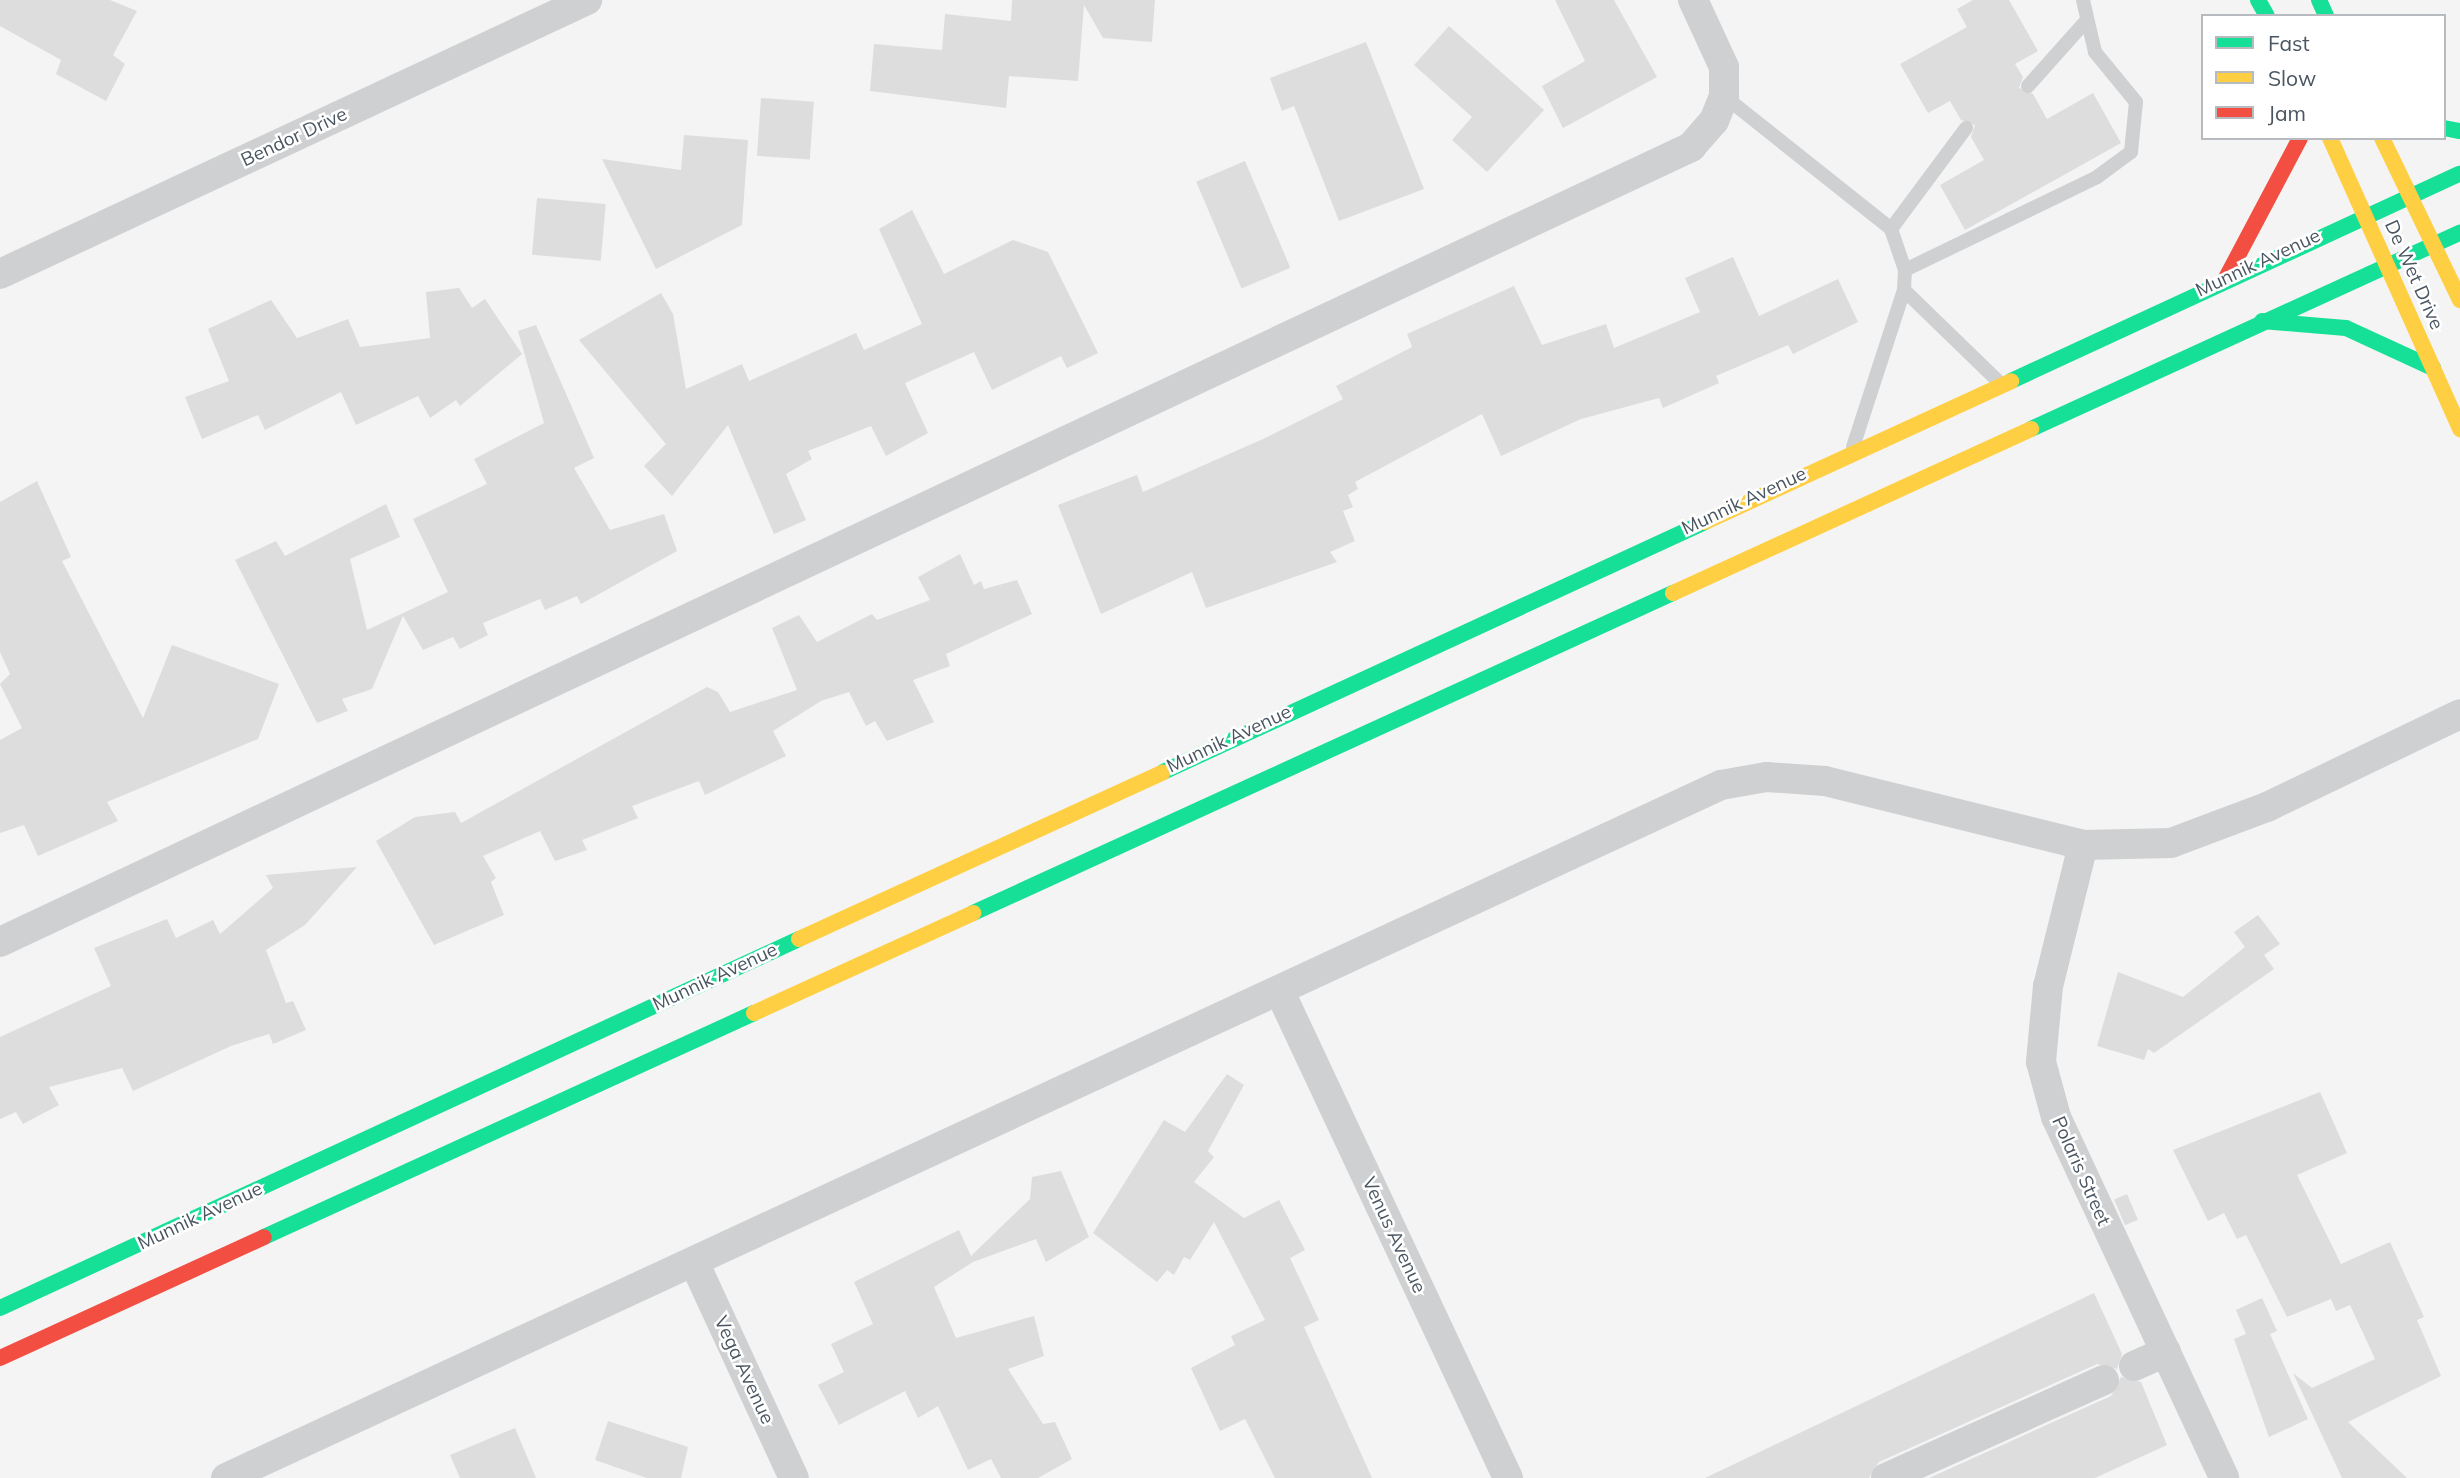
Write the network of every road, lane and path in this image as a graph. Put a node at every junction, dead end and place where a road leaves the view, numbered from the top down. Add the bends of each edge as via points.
1 (587, 0) edge
2 (1693, 0) edge
3 (2083, 0) edge
4 (2085, 22) junction
5 (2028, 86) dead end
6 (1724, 96) junction
7 (1966, 128) dead end
8 (2299, 140) edge
9 (2331, 140) edge
10 (2383, 140) edge
11 (2460, 174) edge
12 (2409, 195) junction
13 (2364, 214) junction
14 (1891, 229) junction
15 (2460, 233) edge
16 (2434, 246) junction
17 (2388, 264) junction
18 (1905, 270) junction
19 (0, 274) edge
20 (2226, 278) junction
21 (1905, 290) junction
22 (2460, 300) edge
23 (2257, 320) junction
24 (2432, 368) junction
25 (2000, 383) junction
26 (2460, 429) edge
27 (1852, 451) junction
28 (2460, 714) edge
29 (2083, 845) junction
30 (0, 942) edge
31 (1280, 992) junction
32 (694, 1262) junction
33 (0, 1308) edge
34 (2166, 1352) junction
35 (0, 1358) edge
36 (2134, 1366) dead end
37 (2104, 1380) dead end
38 (226, 1478) edge
39 (794, 1478) edge
40 (1508, 1478) edge
41 (1886, 1478) edge
42 (2224, 1478) edge

1 - 19 street, Bendor Drive
2 - 6 street via 1724,67
3 - 4 lane
4 - 5 lane
4 - 18 lane via 2095,52 2136,102 2131,152 2097,177
6 - 14 lane
6 - 30 street via 1714,121 1691,147
7 - 14 lane
8 - 20 main road
9 - 13 main road, De Wet Drive
10 - 12 main road, De Wet Drive
11 - 12 main road, Munnik Avenue
12 - 13 main road, Munnik Avenue
12 - 16 main road, De Wet Drive
13 - 17 main road, De Wet Drive
13 - 20 main road, Munnik Avenue
14 - 18 lane
15 - 16 main road
16 - 17 main road
16 - 22 main road, De Wet Drive
17 - 23 main road
17 - 24 main road, De Wet Drive
18 - 21 lane
20 - 25 main road, Munnik Avenue
21 - 25 lane
21 - 27 lane
23 - 24 main road via 2346,328
23 - 35 main road
24 - 26 main road, De Wet Drive
25 - 27 main road, Munnik Avenue
27 - 33 main road, Munnik Avenue
28 - 29 street via 2215,830 2171,843
29 - 31 street via 1825,781 1766,777 1721,785 1533,866
29 - 34 street, Polaris Street via 2048,986 2041,1062 2056,1117
31 - 32 street
31 - 40 street, Venus Avenue
32 - 38 street
32 - 39 street, Vega Avenue
34 - 36 street
34 - 42 street, Polaris Street
37 - 41 street

